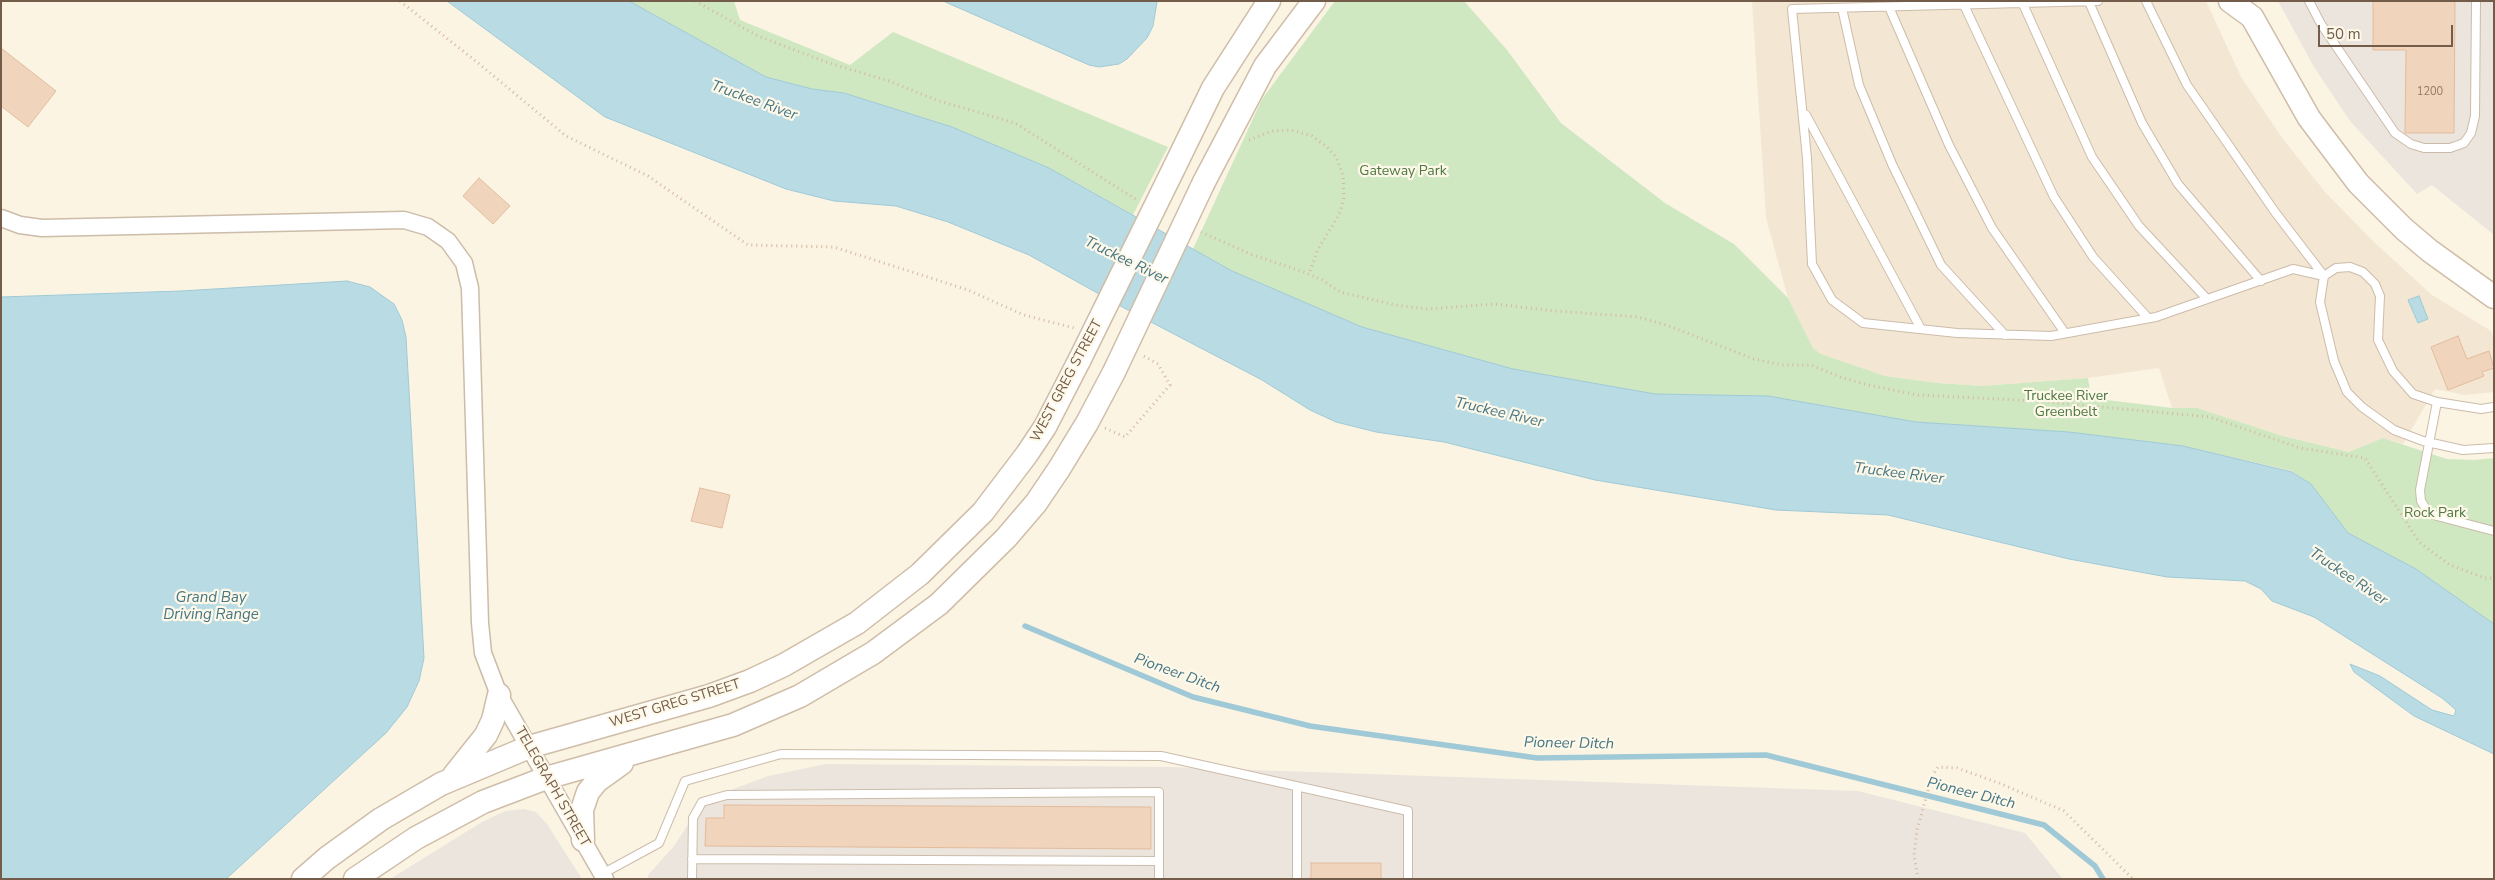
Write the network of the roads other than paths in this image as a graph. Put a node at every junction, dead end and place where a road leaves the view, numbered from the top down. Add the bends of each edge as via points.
1 (1269, 1) edge
2 (1314, 1) edge
3 (2098, 1) edge
4 (2146, 1) edge
5 (2230, 1) edge
6 (2308, 1) edge
7 (2476, 1) edge
8 (2089, 2) edge
9 (2023, 4) junction
10 (1964, 5) junction
11 (1889, 7) junction
12 (1842, 8) junction
13 (2254, 9) edge
14 (1804, 112) junction
15 (1, 218) edge
16 (2324, 276) junction
17 (2261, 281) junction
18 (2494, 297) edge
19 (2208, 299) junction
20 (2148, 318) junction
21 (1922, 330) junction
22 (2065, 333) junction
23 (2005, 334) junction
24 (2437, 402) junction
25 (2494, 407) edge
26 (2429, 442) junction
27 (2494, 448) edge
28 (2494, 532) edge
29 (499, 694) junction
30 (529, 747) junction
31 (636, 753) junction
32 (546, 778) junction
33 (450, 780) junction
34 (1297, 788) junction
35 (583, 840) junction
36 (692, 859) junction
37 (1159, 860) junction
38 (604, 876) edge
39 (303, 879) edge
40 (355, 879) edge
41 (692, 879) edge
42 (1159, 879) edge
43 (1297, 879) edge
44 (1408, 879) edge

1 - 30 main road, WEST GREG STREET, bridge via 1213,88 1059,402 1036,440 983,512 920,574 857,623 784,665 709,696
2 - 31 main road, bridge via 1266,66 1204,182 1087,423 1036,503 1006,538 968,577 904,632 834,678 776,708
3 - 8 lane
4 - 16 lane via 2188,85 2275,212
5 - 13 main road
6 - 7 lane via 2395,132 2410,144 2424,148 2450,148 2464,143 2471,133 2475,116
8 - 9 lane
8 - 17 lane via 2142,123 2178,184
9 - 10 lane
9 - 19 lane via 2092,157 2139,226
10 - 11 lane
10 - 20 lane via 2054,197 2093,257
11 - 12 lane
11 - 22 lane via 1949,145 1992,228
12 - 14 lane via 1792,9
12 - 23 lane via 1859,85 1892,164 1941,265
13 - 18 main road via 2309,118 2352,176 2430,251
14 - 21 lane
14 - 21 lane via 1812,264 1832,300 1863,324
15 - 29 street, TELEGRAPH STREET via 42,228 404,220 428,227 448,241 464,263 470,288 481,638 487,668
16 - 17 lane via 2293,270
16 - 24 lane via 2336,268 2350,267 2363,272 2375,284 2380,296 2378,340 2393,371 2413,394
16 - 26 lane via 2320,302 2334,361 2347,392 2394,430
17 - 19 lane
19 - 20 lane
20 - 22 lane
21 - 23 lane
22 - 23 lane via 2052,336
24 - 25 lane via 2481,409
24 - 26 lane
26 - 27 lane via 2463,450
26 - 28 lane via 2420,490 2421,501 2428,512
29 - 30 street, TELEGRAPH STREET
29 - 33 main road via 486,735
30 - 32 street, TELEGRAPH STREET
30 - 33 main road, WEST GREG STREET
31 - 32 main road
31 - 35 main road via 597,780 588,792 582,810
32 - 35 street, TELEGRAPH STREET
32 - 40 main road via 483,802 448,820
33 - 39 main road, WEST GREG STREET via 381,819
34 - 38 lane via 1160,756 781,754 685,781 659,844
34 - 43 lane
34 - 44 lane via 1408,810
35 - 38 street, TELEGRAPH STREET
36 - 37 lane
36 - 37 lane via 692,818 702,802 727,795 1159,792
36 - 41 lane
37 - 42 lane

